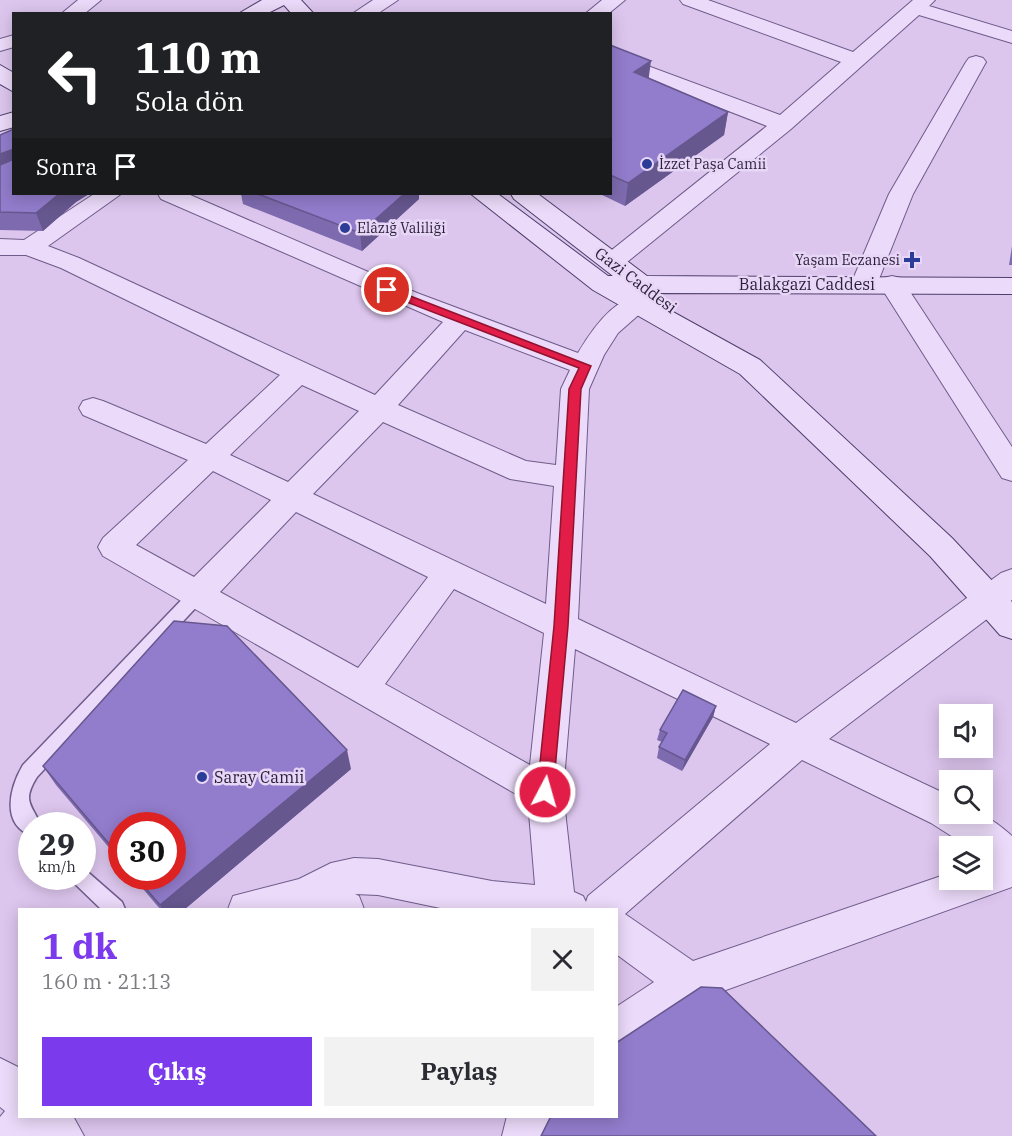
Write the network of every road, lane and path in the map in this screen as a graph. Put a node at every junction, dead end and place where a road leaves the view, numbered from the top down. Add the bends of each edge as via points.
1 (91, 0) edge
2 (278, 0) edge
3 (388, 0) edge
4 (615, 0) edge
5 (690, 0) edge
6 (920, 4) edge
7 (73, 12) edge
8 (252, 12) edge
9 (365, 12) edge
10 (597, 12) edge
11 (1012, 37) edge
12 (612, 59) edge
13 (857, 61) junction
14 (976, 62) dead end
15 (0, 72) edge
16 (12, 83) edge
17 (783, 124) junction
18 (108, 195) edge
19 (171, 195) edge
20 (485, 195) edge
21 (524, 195) edge
22 (0, 246) edge
23 (29, 248) junction
24 (607, 273) junction
25 (864, 284) junction
26 (892, 284) junction
27 (1012, 286) edge
28 (639, 294) junction
29 (460, 319) junction
30 (585, 366) junction
31 (299, 373) junction
32 (93, 408) dead end
33 (379, 408) junction
34 (209, 457) junction
35 (1012, 470) edge
36 (571, 476) junction
37 (291, 497) junction
38 (449, 572) junction
39 (1000, 590) edge
40 (197, 596) junction
41 (1012, 625) edge
42 (561, 626) junction
43 (364, 687) junction
44 (798, 742) junction
45 (545, 792) junction
46 (21, 812) edge
47 (1012, 860) edge
48 (1012, 869) edge
49 (95, 890) edge
50 (306, 896) junction
51 (562, 907) edge
52 (114, 908) edge
53 (252, 908) edge
54 (342, 908) edge
55 (603, 908) edge
56 (618, 931) edge
57 (689, 983) junction
58 (618, 1031) edge
59 (0, 1078) edge
60 (18, 1094) edge
61 (27, 1118) edge
62 (43, 1118) edge
63 (528, 1118) edge
64 (12, 1136) edge
65 (62, 1136) edge
66 (524, 1136) edge

1 - 7 street
2 - 8 main road
3 - 9 street
4 - 10 street
5 - 13 street
6 - 11 street
6 - 13 street
12 - 17 street
13 - 17 street
14 - 25 street via 902,194
15 - 16 main road
17 - 24 street
18 - 23 street
19 - 29 street via 408,300
20 - 24 main road
21 - 24 main road, Gazi Caddesi
22 - 23 street
23 - 31 street via 70,263
24 - 28 main road
25 - 26 main road, Balakgazi Caddesi
25 - 28 main road, Balakgazi Caddesi
26 - 27 main road, Balakgazi Caddesi
26 - 35 street
28 - 30 street via 609,327
28 - 39 main road via 750,367 941,547
29 - 30 street
29 - 33 street
30 - 36 street via 575,389
31 - 33 street
31 - 34 street
32 - 34 street
33 - 36 street via 520,471
33 - 37 street
34 - 37 street
34 - 40 street via 114,547
36 - 42 street
37 - 38 street
37 - 40 street
38 - 42 street
38 - 43 street
39 - 41 main road
39 - 44 street
40 - 43 street
40 - 46 lane via 30,771 18,796
42 - 44 street
42 - 45 street
43 - 45 street
44 - 47 street via 967,824
44 - 55 street
45 - 51 street
48 - 57 street
49 - 52 lane
50 - 51 street via 331,881 354,876 378,877 492,900
50 - 53 street
50 - 54 street
56 - 57 street
57 - 58 street
59 - 60 street
61 - 64 street
62 - 65 street
63 - 66 street

